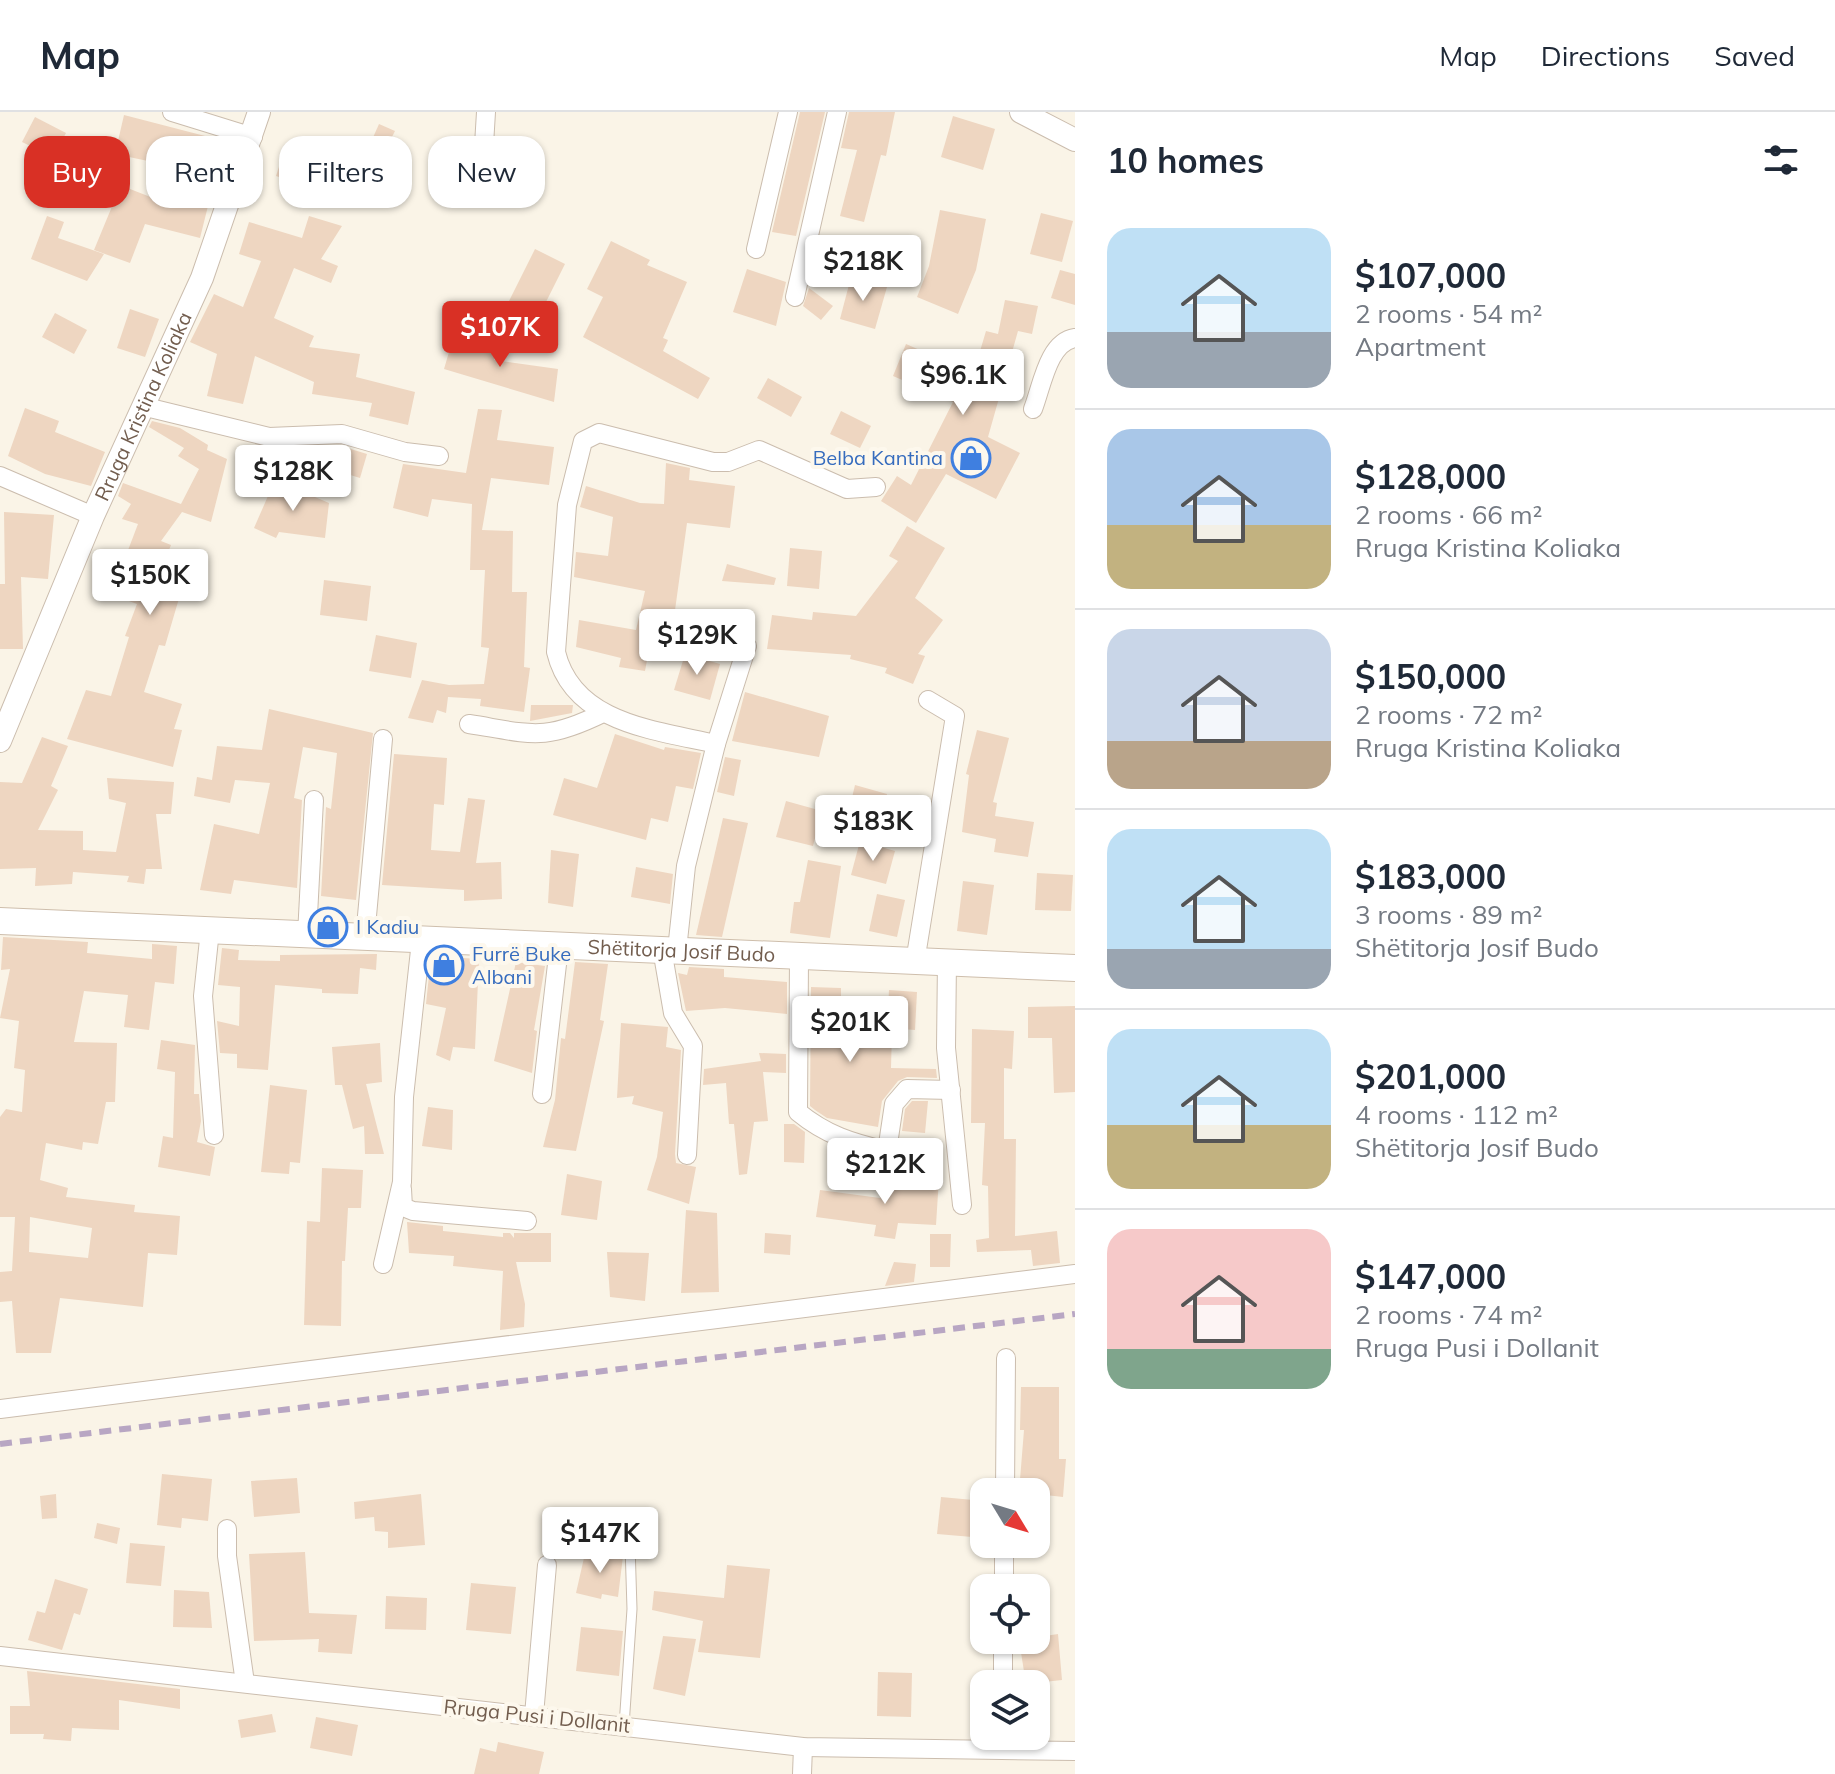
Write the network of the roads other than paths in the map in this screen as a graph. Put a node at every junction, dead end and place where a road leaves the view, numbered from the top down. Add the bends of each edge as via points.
1 (172, 112) edge
2 (259, 112) edge
3 (486, 112) edge
4 (788, 112) edge
5 (837, 112) edge
6 (1021, 112) edge
7 (250, 136) edge
8 (253, 136) edge
9 (485, 136) edge
10 (1075, 140) edge
11 (227, 208) edge
12 (756, 249) dead end
13 (795, 297) dead end
14 (1075, 338) edge
15 (146, 407) junction
16 (1033, 409) dead end
17 (439, 456) dead end
18 (0, 476) edge
19 (876, 487) dead end
20 (93, 516) junction
21 (699, 625) dead end
22 (928, 700) dead end
23 (603, 713) junction
24 (469, 724) dead end
25 (383, 739) dead end
26 (0, 741) edge
27 (716, 744) junction
28 (314, 800) dead end
29 (0, 921) edge
30 (210, 930) junction
31 (307, 935) junction
32 (365, 938) junction
33 (421, 941) junction
34 (559, 947) junction
35 (670, 949) junction
36 (799, 957) junction
37 (947, 960) junction
38 (915, 962) junction
39 (1075, 968) edge
40 (951, 1090) junction
41 (542, 1094) dead end
42 (214, 1135) dead end
43 (687, 1155) dead end
44 (402, 1182) junction
45 (962, 1205) dead end
46 (527, 1221) dead end
47 (383, 1264) dead end
48 (1075, 1274) edge
49 (1006, 1358) dead end
50 (0, 1409) edge
51 (1005, 1478) edge
52 (227, 1529) dead end
53 (630, 1545) dead end
54 (547, 1565) dead end
55 (0, 1656) edge
56 (245, 1683) junction
57 (534, 1715) junction
58 (624, 1726) junction
59 (970, 1744) edge
60 (803, 1747) junction
61 (1050, 1749) edge
62 (1075, 1751) edge
63 (802, 1774) edge

1 - 7 street
2 - 8 street, Rruga Kristina Koliaka
3 - 9 street
4 - 12 street
5 - 13 street
6 - 10 street
11 - 15 street, Rruga Kristina Koliaka
14 - 16 street via 1065,339 1055,350
15 - 17 street via 269,437 342,434
15 - 20 street, Rruga Kristina Koliaka
18 - 20 street
19 - 23 street via 847,489 759,450 713,462 599,433 589,436 577,454 567,505 556,652 560,672
20 - 26 street, Rruga Kristina Koliaka
21 - 27 street via 747,646
22 - 38 street via 955,716
23 - 24 street via 543,735
23 - 27 street
25 - 32 street
27 - 35 street
28 - 31 street
29 - 30 main road, Shëtitorja Josif Budo
30 - 31 main road, Shëtitorja Josif Budo
30 - 42 street via 203,996
31 - 32 main road, Shëtitorja Josif Budo
32 - 33 main road, Shëtitorja Josif Budo
33 - 34 main road, Shëtitorja Josif Budo
33 - 44 street via 404,1097
34 - 35 main road, Shëtitorja Josif Budo
34 - 41 street
35 - 36 main road, Shëtitorja Josif Budo
35 - 43 street via 673,1013 693,1046
36 - 38 main road, Shëtitorja Josif Budo
36 - 40 street via 798,1112 846,1142 887,1151 894,1104 907,1089
37 - 38 main road, Shëtitorja Josif Budo
37 - 39 main road, Shëtitorja Josif Budo
37 - 40 street
40 - 45 street
44 - 46 street via 403,1207 413,1211
44 - 47 street
48 - 50 street
49 - 51 street
52 - 56 street
53 - 58 lane via 632,1609
54 - 57 street
55 - 56 street, Rruga Pusi i Dollanit
56 - 57 street, Rruga Pusi i Dollanit
57 - 58 street, Rruga Pusi i Dollanit
58 - 60 street, Rruga Pusi i Dollanit
59 - 60 street, Rruga Pusi i Dollanit
60 - 63 street
61 - 62 street, Rruga Pusi i Dollanit

